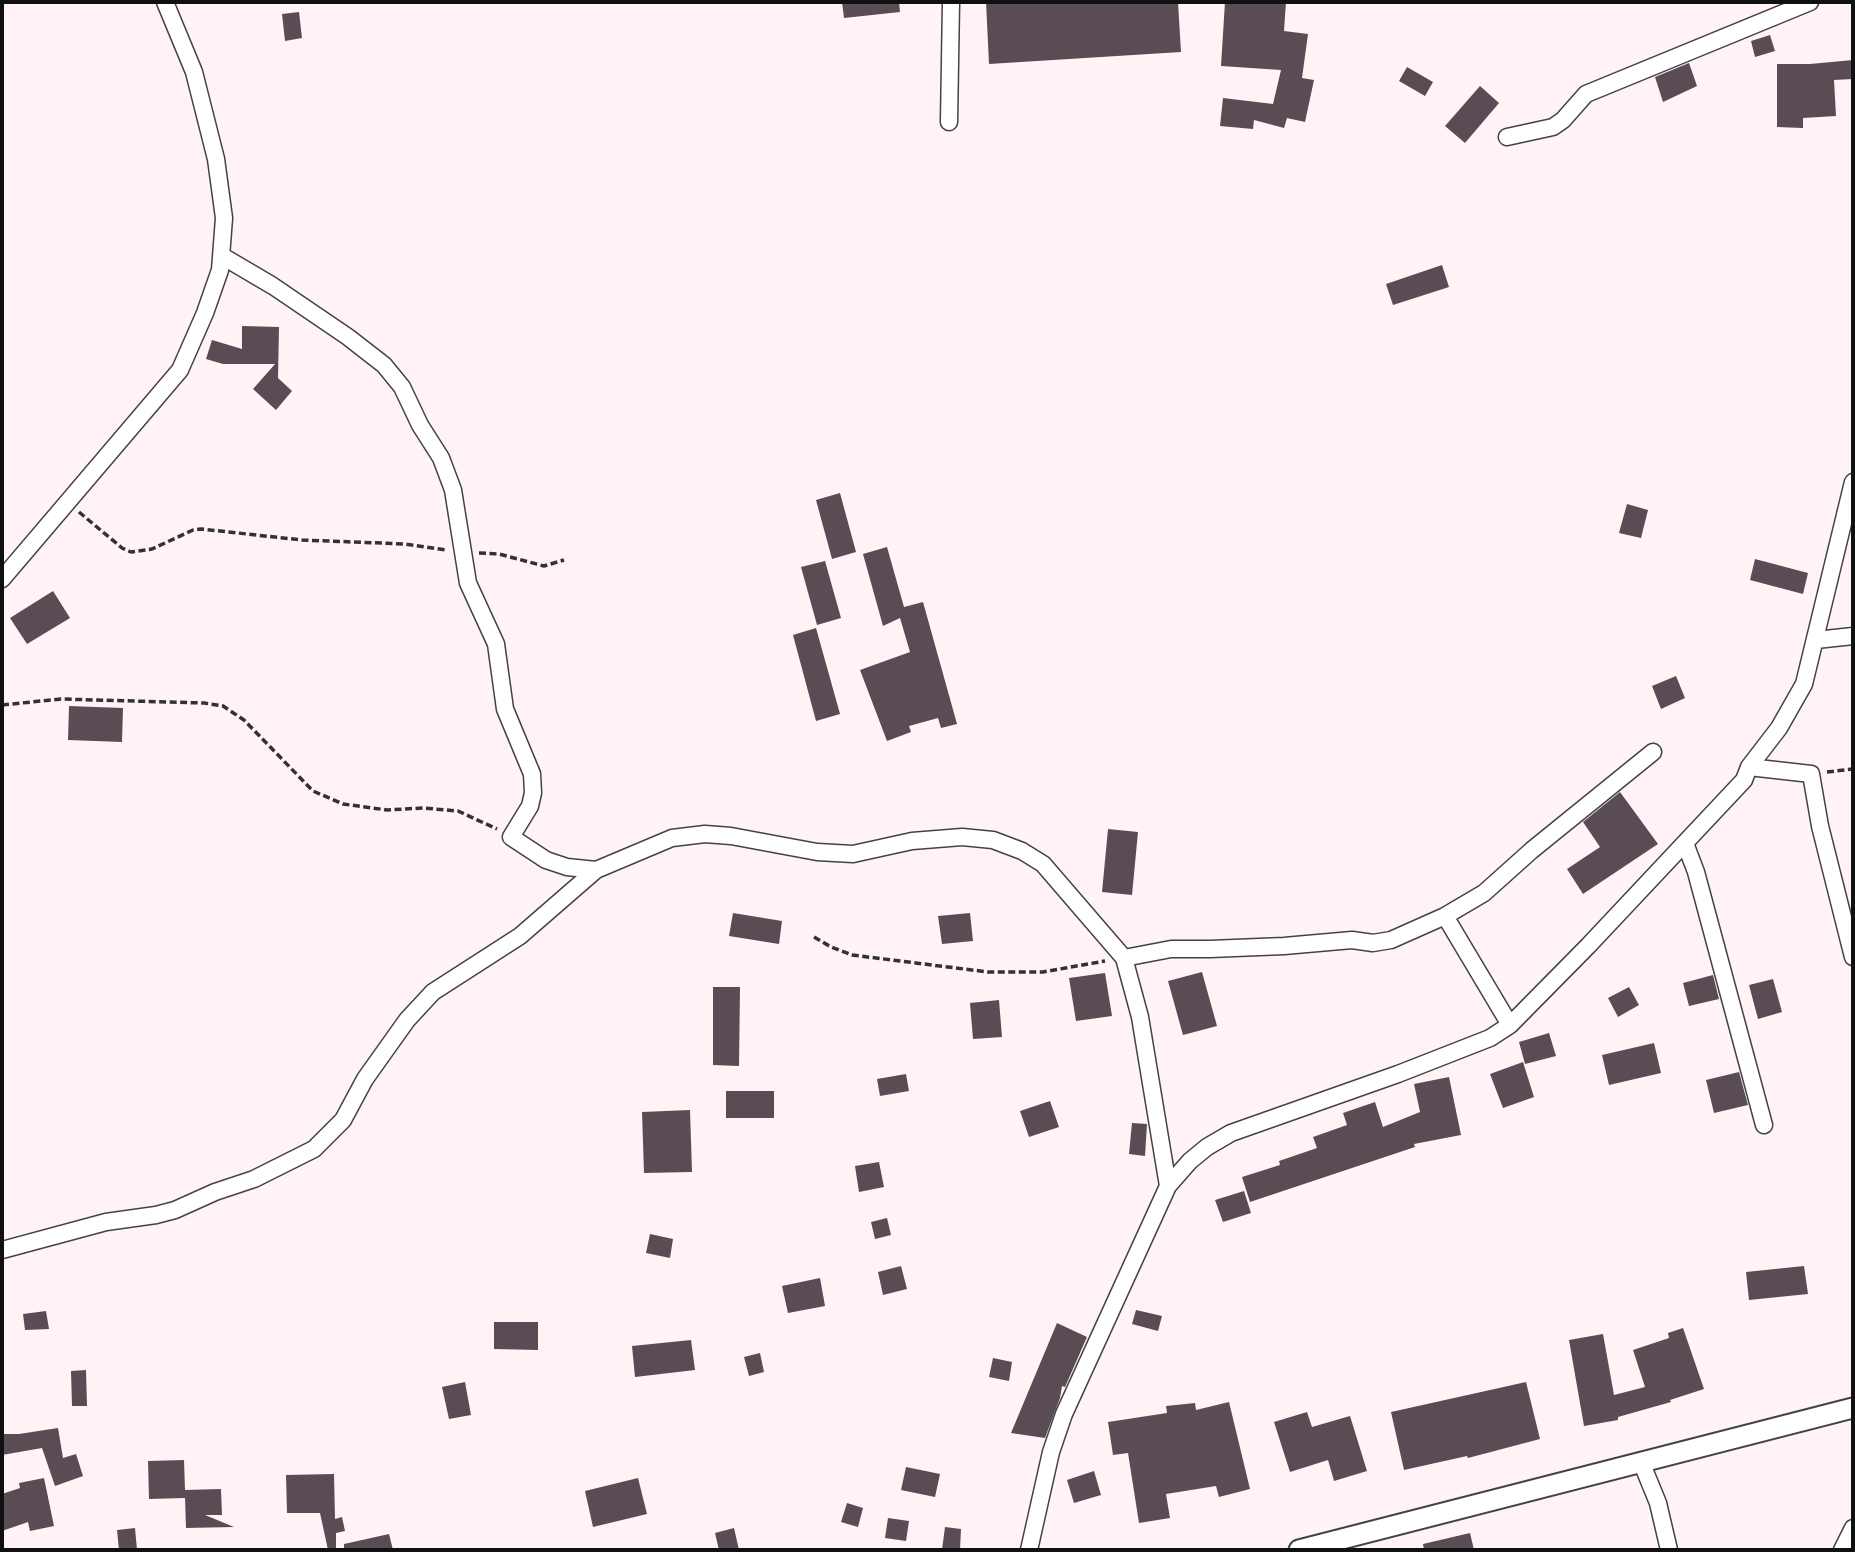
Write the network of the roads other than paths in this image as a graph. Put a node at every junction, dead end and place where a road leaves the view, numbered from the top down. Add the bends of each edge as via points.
1 (165, 2) edge
2 (951, 2) edge
3 (1810, 2) edge
4 (949, 122) dead end
5 (1507, 137) dead end
6 (222, 256) junction
7 (1853, 482) edge
8 (2, 579) edge
9 (1853, 636) edge
10 (1816, 640) junction
11 (1653, 752) dead end
12 (1749, 767) junction
13 (1685, 843) junction
14 (596, 870) junction
15 (1445, 916) junction
16 (1853, 957) edge
17 (1124, 958) junction
18 (1510, 1025) junction
19 (1764, 1125) dead end
20 (1168, 1186) junction
21 (2, 1250) edge
22 (1853, 1408) edge
23 (1643, 1464) junction
24 (1853, 1528) edge
25 (1030, 1549) edge
26 (1299, 1550) edge
27 (1669, 1550) edge
28 (1842, 1550) edge

1 - 6 street via 194,72 216,159 224,218
2 - 4 street
3 - 5 street via 1586,94 1553,127
6 - 8 street via 205,313 180,370
6 - 14 street via 348,337 394,375 449,474 468,583 496,644 505,709 532,774 530,806 511,837 546,860
7 - 10 street
9 - 10 street
10 - 12 street via 1804,684
11 - 15 street via 1484,893
12 - 13 street via 1744,780
12 - 16 street via 1811,774
13 - 18 street
13 - 19 street
14 - 17 street via 672,838 705,834 853,854 962,836 993,840 1043,864
14 - 21 street via 520,936 433,992 407,1020 343,1120 314,1149 175,1210 106,1222
15 - 17 street via 1382,942 1171,949
15 - 18 street
17 - 20 street via 1140,1017
18 - 20 street via 1451,1054 1231,1133 1190,1161
20 - 25 street via 1064,1414
22 - 23 street
23 - 26 street
23 - 27 street
24 - 28 street

